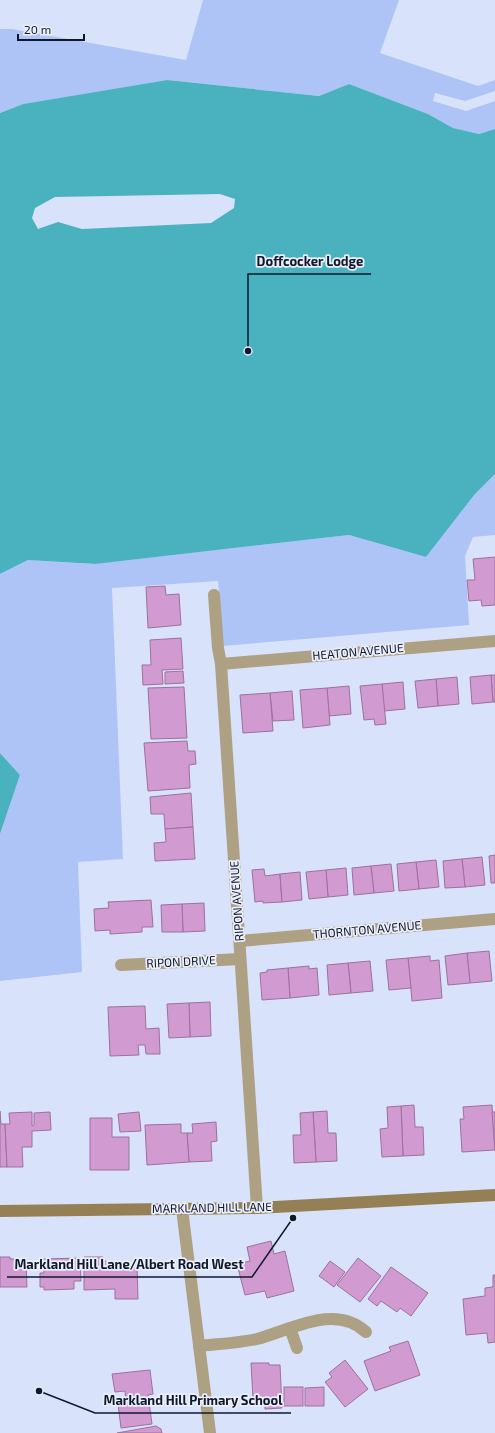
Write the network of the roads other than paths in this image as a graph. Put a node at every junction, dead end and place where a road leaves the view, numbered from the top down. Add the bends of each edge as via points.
1 (214, 595) dead end
2 (495, 641) edge
3 (221, 664) junction
4 (495, 919) edge
5 (240, 941) junction
6 (240, 959) junction
7 (121, 965) dead end
8 (495, 1195) edge
9 (257, 1208) junction
10 (182, 1209) junction
11 (0, 1211) edge
12 (290, 1328) junction
13 (366, 1332) dead end
14 (199, 1346) junction
15 (297, 1348) dead end
16 (210, 1433) edge

1 - 3 street, RIPON AVENUE
2 - 3 street, HEATON AVENUE
3 - 5 street, RIPON AVENUE
4 - 5 street, THORNTON AVENUE
5 - 6 street, RIPON AVENUE
6 - 7 street, RIPON DRIVE
6 - 9 street, RIPON AVENUE
8 - 9 street, MARKLAND HILL LANE
9 - 10 street, MARKLAND HILL LANE
10 - 11 street, MARKLAND HILL LANE
10 - 14 street
12 - 13 street via 325,1319 338,1319 358,1324
12 - 14 street via 247,1341
12 - 15 street
14 - 16 street

